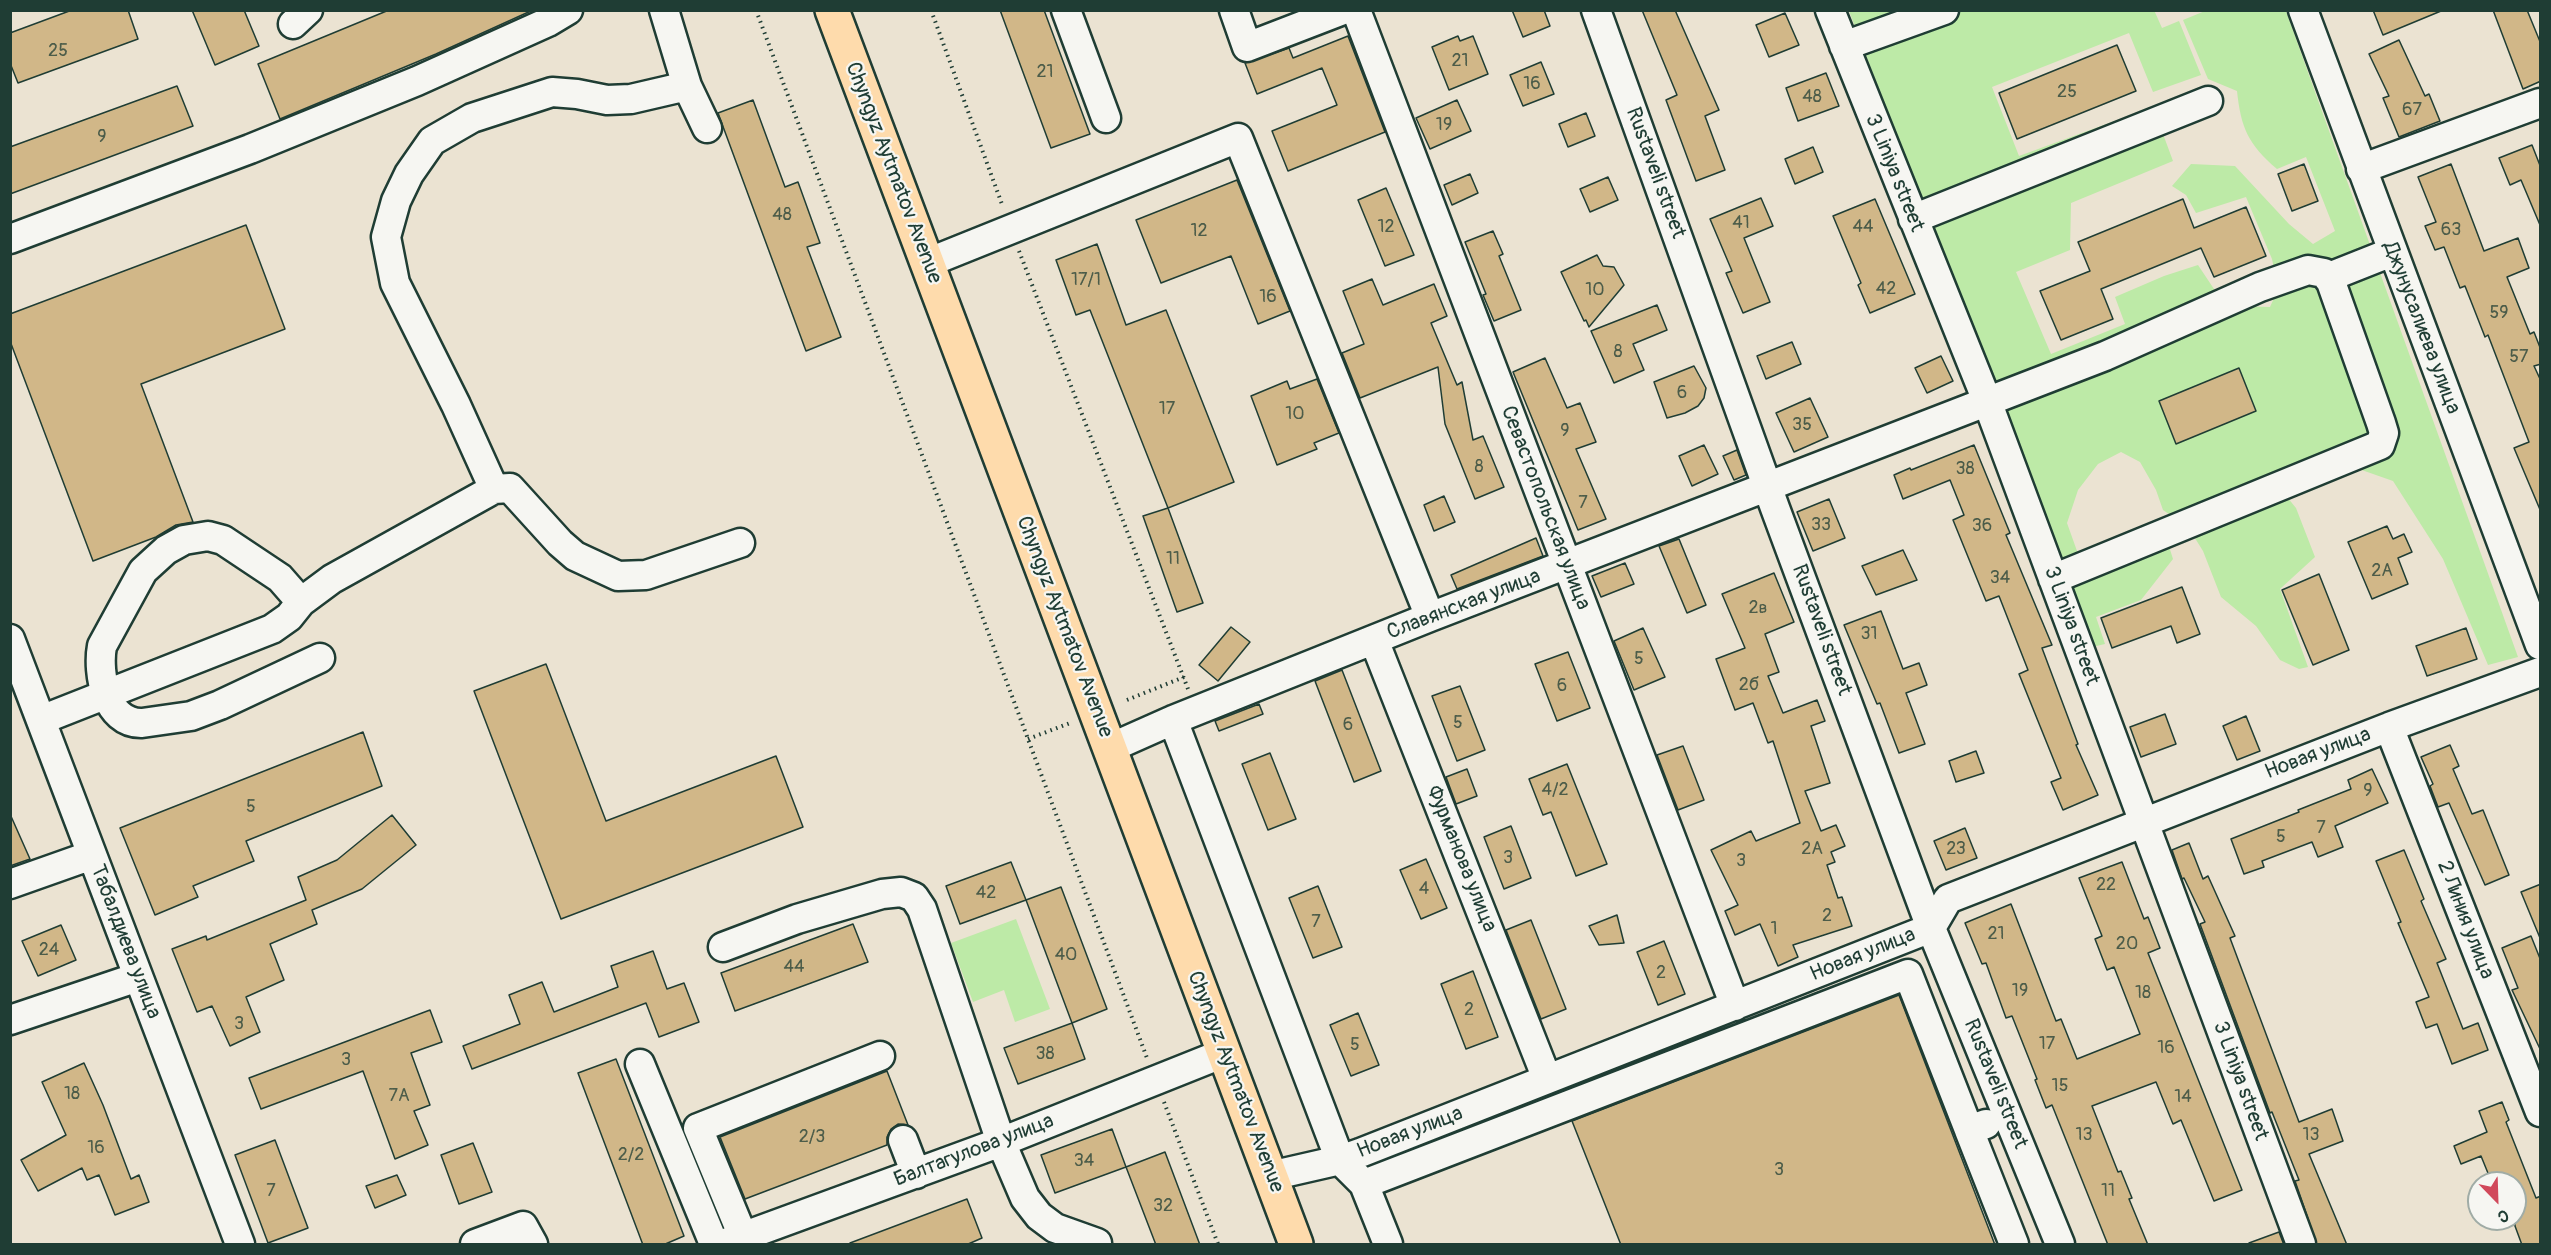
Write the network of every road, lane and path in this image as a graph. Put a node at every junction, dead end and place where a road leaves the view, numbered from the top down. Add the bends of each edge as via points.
1 (568, 10) edge
2 (664, 10) edge
3 (756, 10) edge
4 (832, 10) edge
5 (931, 10) edge
6 (1066, 10) edge
7 (1234, 10) edge
8 (1344, 10) edge
9 (1356, 10) edge
10 (1596, 10) edge
11 (1830, 10) edge
12 (1944, 10) edge
13 (2303, 10) edge
14 (1844, 46) junction
15 (687, 86) junction
16 (2208, 101) dead end
17 (2541, 103) edge
18 (1106, 118) dead end
19 (707, 128) dead end
20 (2361, 169) junction
21 (1913, 219) junction
22 (1011, 229) junction
23 (10, 239) edge
24 (2392, 252) junction
25 (927, 263) junction
26 (2329, 277) junction
27 (1987, 402) junction
28 (1768, 487) junction
29 (494, 489) junction
30 (740, 543) dead end
31 (1567, 564) junction
32 (2053, 579) junction
33 (301, 602) junction
34 (1430, 617) junction
35 (10, 639) edge
36 (1374, 640) junction
37 (2541, 645) edge
38 (320, 658) dead end
39 (2541, 672) edge
40 (1184, 677) junction
41 (108, 694) junction
42 (1190, 694) dead end
43 (1127, 700) dead end
44 (41, 720) junction
45 (1173, 720) junction
46 (1070, 723) dead end
47 (2389, 727) junction
48 (1028, 740) junction
49 (1110, 748) junction
50 (2144, 822) junction
51 (92, 855) junction
52 (10, 884) edge
53 (1931, 928) junction
54 (723, 947) dead end
55 (138, 977) junction
56 (1735, 1006) junction
57 (10, 1020) edge
58 (1224, 1053) junction
59 (880, 1056) dead end
60 (640, 1064) dead end
61 (1547, 1079) junction
62 (1156, 1081) junction
63 (2541, 1113) edge
64 (2008, 1117) junction
65 (1969, 1130) junction
66 (903, 1140) dead end
67 (1001, 1142) junction
68 (1340, 1160) junction
69 (916, 1174) junction
70 (1270, 1176) junction
71 (1364, 1184) junction
72 (737, 1242) edge
73 (1097, 1243) dead end
74 (240, 1245) edge
75 (475, 1245) edge
76 (533, 1245) edge
77 (714, 1245) edge
78 (1218, 1245) edge
79 (1296, 1245) edge
80 (1388, 1245) edge
81 (2014, 1245) edge
82 (2060, 1245) edge
83 (2301, 1245) edge

1 - 23 street via 417,81 250,150
2 - 15 street
3 - 48 path
4 - 25 main road, Chyngyz Aytmatov Avenue
5 - 22 path
6 - 18 street
7 - 8 street via 1247,47
9 - 31 street, Севастопольская улица
10 - 28 street, Rustaveli street
11 - 14 street, 3 Liniya street
12 - 14 street
13 - 20 street, Джунусалиева улица
14 - 21 street, 3 Liniya street
15 - 19 street
15 - 29 street via 632,99 606,100 552,92 472,118 432,141 396,201 386,237 395,283
16 - 21 street
17 - 20 street
20 - 24 street, Джунусалиева улица
21 - 27 street, 3 Liniya street
22 - 25 street
22 - 34 street via 1238,138
22 - 40 path
24 - 26 street
24 - 37 street, Джунусалиева улица
25 - 49 main road, Chyngyz Aytmatov Avenue
26 - 27 street, Славянская улица via 2318,270 2308,270 2260,287 2105,356
26 - 32 street via 2381,423 2384,433 2380,445
27 - 28 street, Славянская улица
27 - 32 street, 3 Liniya street
28 - 31 street, Славянская улица
28 - 53 street, Rustaveli street
29 - 30 street via 510,488 575,556 618,576 646,575
29 - 33 street via 371,556
31 - 34 street, Славянская улица
31 - 56 street, Севастопольская улица
32 - 50 street, 3 Liniya street
33 - 41 street via 289,617 272,628
33 - 41 street via 280,578 223,540 208,536 184,540 143,571 102,646 99,660
34 - 36 street, Славянская улица
35 - 44 street, Табалдиева улица
36 - 45 street, Славянская улица
36 - 61 street, Фурманова улица
38 - 41 street via 190,716 135,723 120,716
39 - 47 street, Новая улица
40 - 42 path
40 - 43 path
41 - 44 street
44 - 51 street, Табалдиева улица
45 - 49 street, Славянская улица
45 - 68 street
46 - 48 path
47 - 50 street, Новая улица
47 - 63 street, 2 Линия улица
48 - 62 path
49 - 58 main road, Chyngyz Aytmatov Avenue
50 - 53 street, Новая улица via 1948,899
50 - 83 street, 3 Liniya street
51 - 52 street
51 - 55 street, Табалдиева улица
53 - 56 street, Новая улица
53 - 64 street, Rustaveli street
54 - 67 street via 797,919 882,894 901,892 914,897 922,909
55 - 57 street
55 - 74 street, Табалдиева улица
56 - 61 street, Новая улица
58 - 62 street, Балтагулова улица
58 - 70 main road, Chyngyz Aytmatov Avenue
59 - 72 street via 698,1128
60 - 77 street
61 - 68 street, Новая улица
62 - 67 street, Балтагулова улица
62 - 78 path
64 - 65 street
64 - 82 street, Rustaveli street
65 - 71 street via 1908,974
65 - 81 street
66 - 69 street
67 - 69 street, Балтагулова улица
67 - 73 street via 1032,1208 1055,1228
68 - 70 street, Новая улица
68 - 71 street
69 - 72 street, Балтагулова улица
70 - 79 main road, Chyngyz Aytmatov Avenue
71 - 80 street
75 - 76 street via 523,1226

